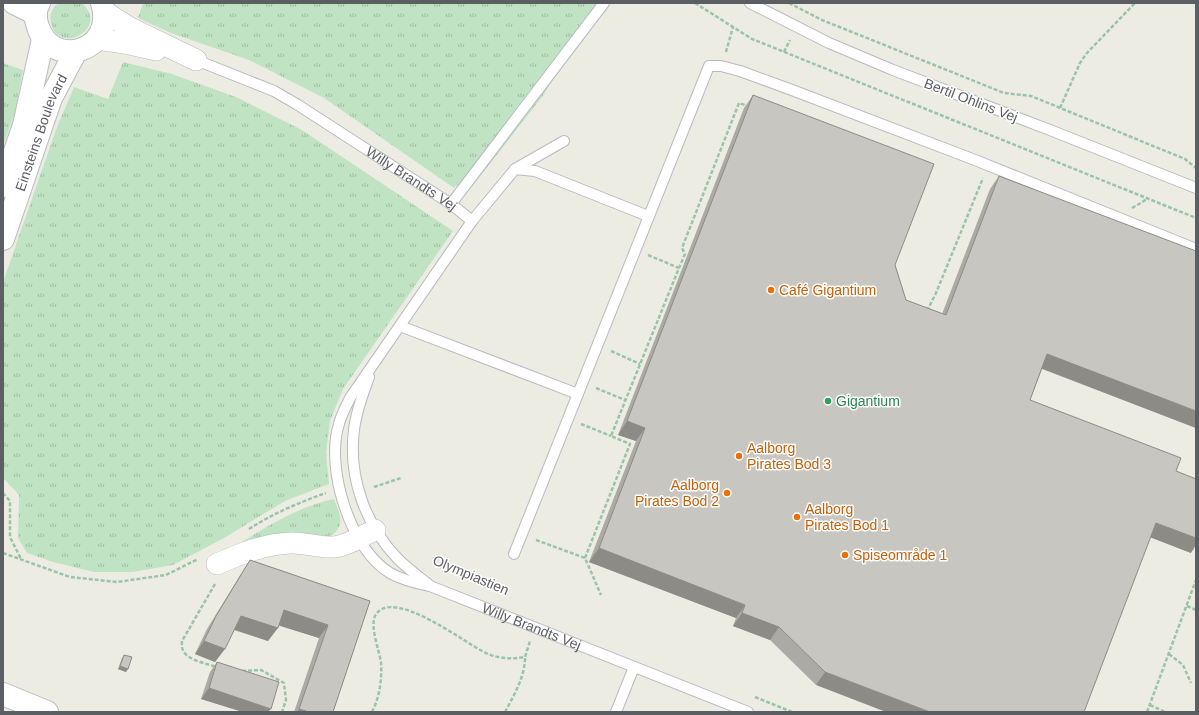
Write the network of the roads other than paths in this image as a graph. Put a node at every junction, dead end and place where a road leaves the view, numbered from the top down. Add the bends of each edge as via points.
1 (14, 3) edge
2 (604, 3) edge
3 (750, 3) edge
4 (104, 7) edge
5 (37, 9) edge
6 (44, 39) junction
7 (97, 39) junction
8 (76, 51) junction
9 (196, 60) junction
10 (564, 141) dead end
11 (515, 170) junction
12 (3, 186) edge
13 (1196, 188) edge
14 (451, 204) junction
15 (648, 216) junction
16 (472, 221) junction
17 (3, 239) edge
18 (1196, 249) edge
19 (400, 326) junction
20 (374, 364) junction
21 (578, 394) junction
22 (367, 534) junction
23 (514, 554) dead end
24 (208, 561) road end
25 (430, 586) junction
26 (634, 667) junction
27 (3, 694) edge
28 (47, 712) edge
29 (616, 712) edge
30 (748, 712) edge

1 - 5 street
2 - 14 lane
3 - 13 lane, Bertil Ohlins Vej via 829,43 886,67
4 - 7 street via 104,26
4 - 9 street, Willy Brandts Vej via 130,28
5 - 6 street via 36,23
6 - 8 street via 64,51
6 - 12 street, Einsteins Boulevard via 24,125
7 - 8 street via 84,49
7 - 9 street, Willy Brandts Vej
8 - 17 street, Einsteins Boulevard via 52,98
9 - 14 lane, Willy Brandts Vej via 274,91
10 - 11 lane
11 - 15 lane via 535,171
11 - 16 lane
14 - 16 lane, Willy Brandts Vej
15 - 18 lane via 709,66 721,66 792,90 988,165
15 - 21 lane
16 - 19 lane, Willy Brandts Vej
19 - 20 lane, Willy Brandts Vej
19 - 21 lane
20 - 22 lane, Willy Brandts Vej via 360,403 353,446 353,465 364,507
20 - 22 lane, Willy Brandts Vej via 350,398 338,424 336,445 339,489 347,514
21 - 23 lane
22 - 24 street via 340,546 290,543
22 - 25 lane, Willy Brandts Vej
22 - 25 lane, Willy Brandts Vej via 372,557 388,572 402,580
25 - 26 lane, Willy Brandts Vej
26 - 29 lane
26 - 30 lane, Willy Brandts Vej
27 - 28 street

